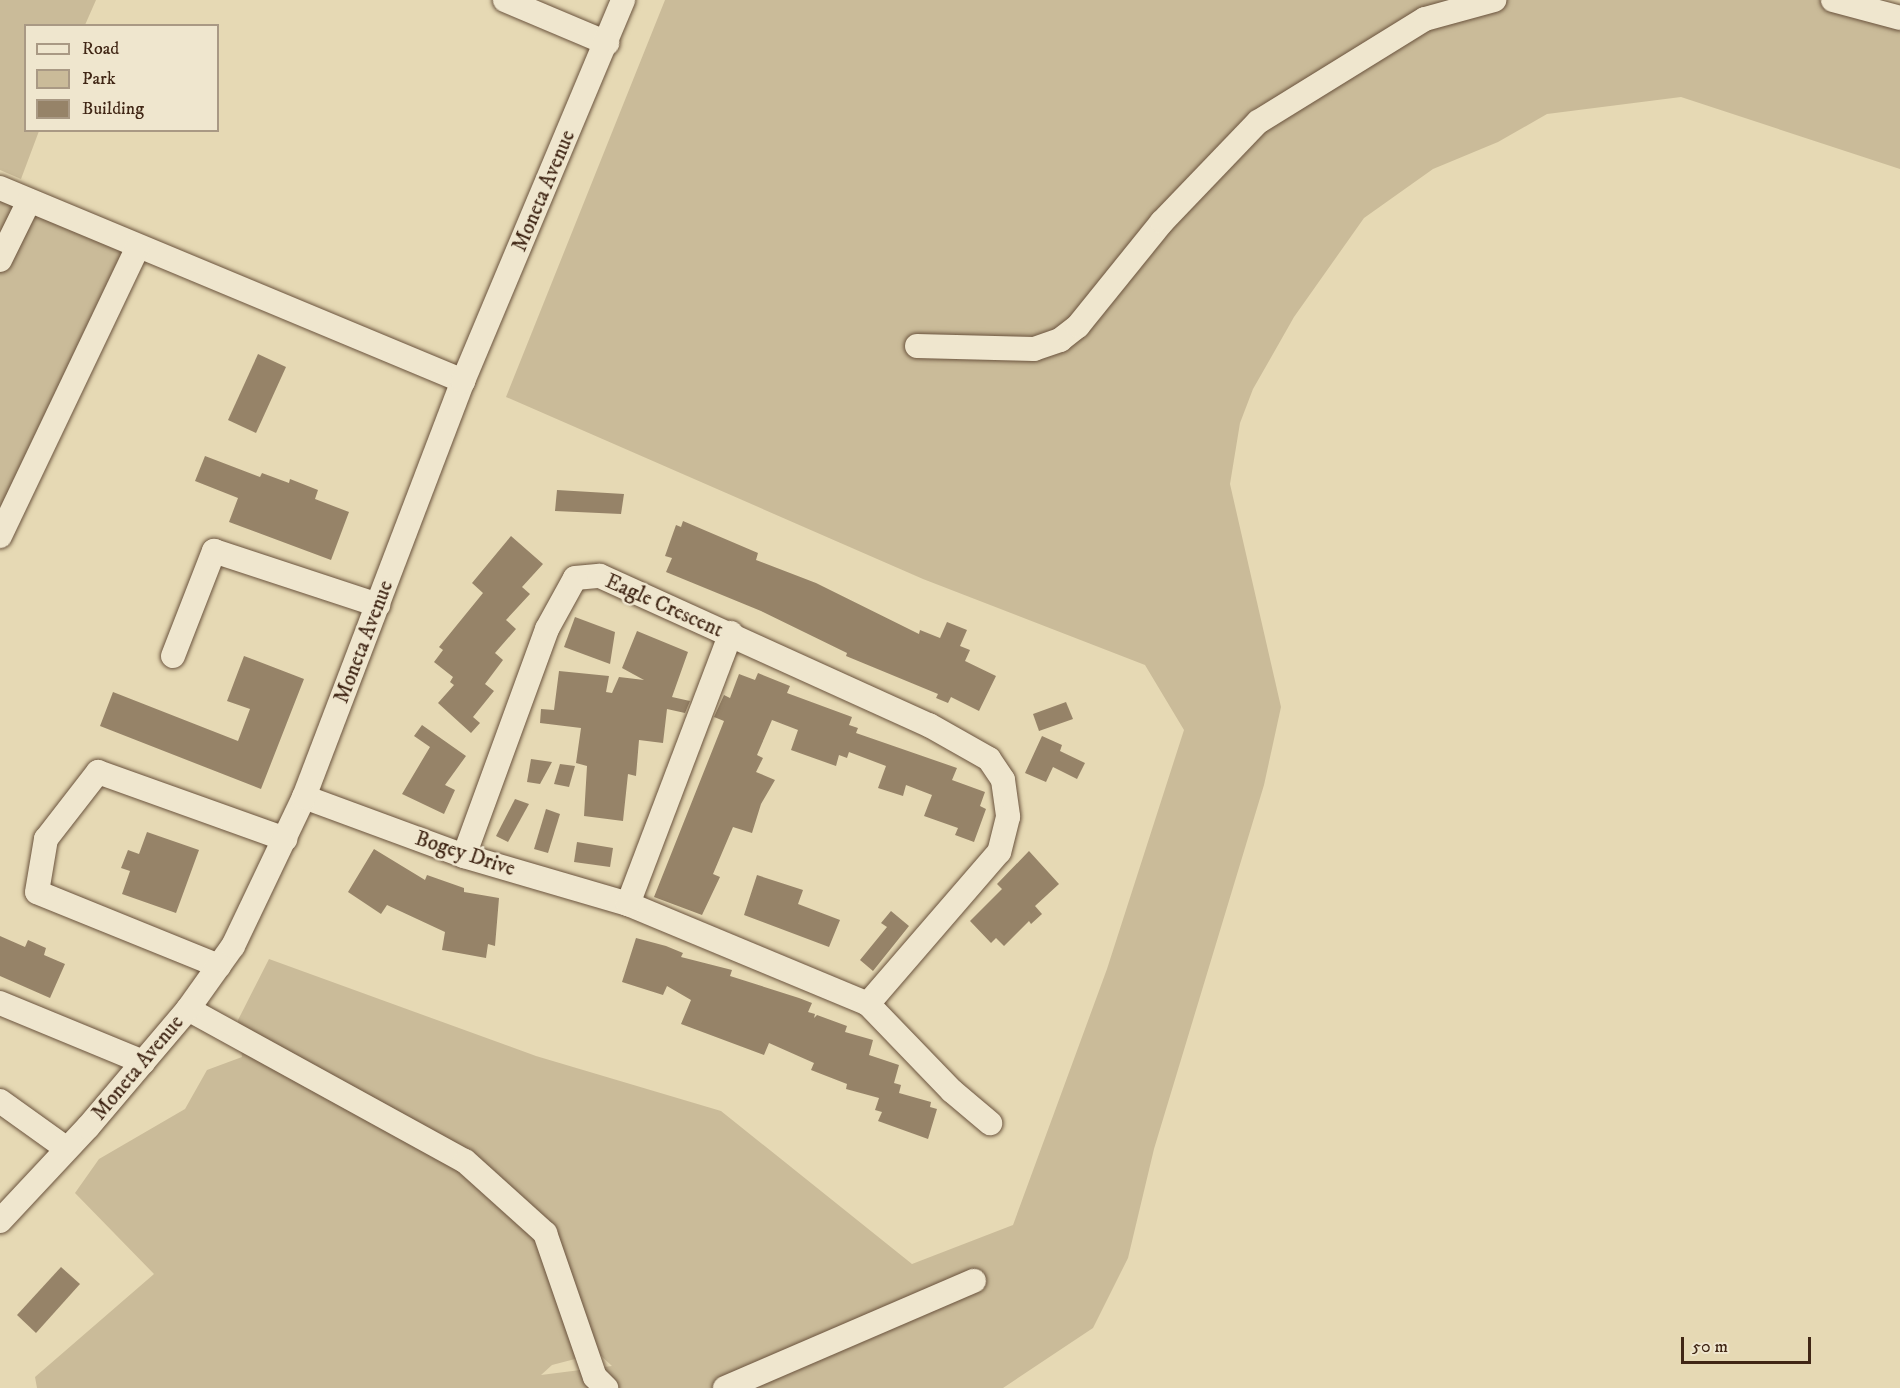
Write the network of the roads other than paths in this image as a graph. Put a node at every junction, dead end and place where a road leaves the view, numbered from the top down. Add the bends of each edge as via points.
1 (505, 0) edge
2 (623, 0) edge
3 (1494, 0) edge
4 (1833, 0) edge
5 (1900, 18) edge
6 (607, 43) junction
7 (0, 188) edge
8 (29, 201) junction
9 (138, 247) junction
10 (0, 260) edge
11 (917, 346) dead end
12 (464, 381) junction
13 (8, 498) edge
14 (0, 536) edge
15 (378, 605) junction
16 (731, 633) junction
17 (173, 656) dead end
18 (304, 797) junction
19 (285, 839) junction
20 (464, 856) junction
21 (628, 904) junction
22 (219, 966) junction
23 (0, 1003) edge
24 (868, 1004) junction
25 (188, 1009) junction
26 (143, 1062) junction
27 (0, 1101) edge
28 (990, 1123) dead end
29 (67, 1149) junction
30 (0, 1221) edge
31 (974, 1281) dead end
32 (606, 1388) edge
33 (724, 1388) edge

1 - 6 street
2 - 6 street, Moneta Avenue
3 - 11 street via 1425,19 1258,122 1162,222 1078,326 1060,340 1034,349
4 - 5 street
6 - 12 street, Moneta Avenue
7 - 8 street
8 - 9 street
8 - 10 street
9 - 12 street
9 - 13 street
12 - 15 street, Moneta Avenue
13 - 14 street
15 - 17 street via 213,551
15 - 18 street, Moneta Avenue
16 - 20 street, Eagle Crescent via 600,576 575,578 547,629
16 - 21 street, Eagle Crescent
16 - 24 street via 929,725 989,759 1003,780 1008,817 999,852
18 - 19 street, Moneta Avenue
18 - 20 street, Bogey Drive
19 - 22 street, Moneta Avenue via 233,946
19 - 22 street via 98,772 46,839 37,892
20 - 21 street, Bogey Drive
21 - 24 street, Bogey Drive
22 - 25 street, Moneta Avenue
23 - 26 street
24 - 28 street via 952,1091
25 - 26 street, Moneta Avenue
25 - 32 street via 465,1161 545,1233 595,1377
26 - 29 street, Moneta Avenue
27 - 29 street
29 - 30 street, Moneta Avenue
31 - 33 street

